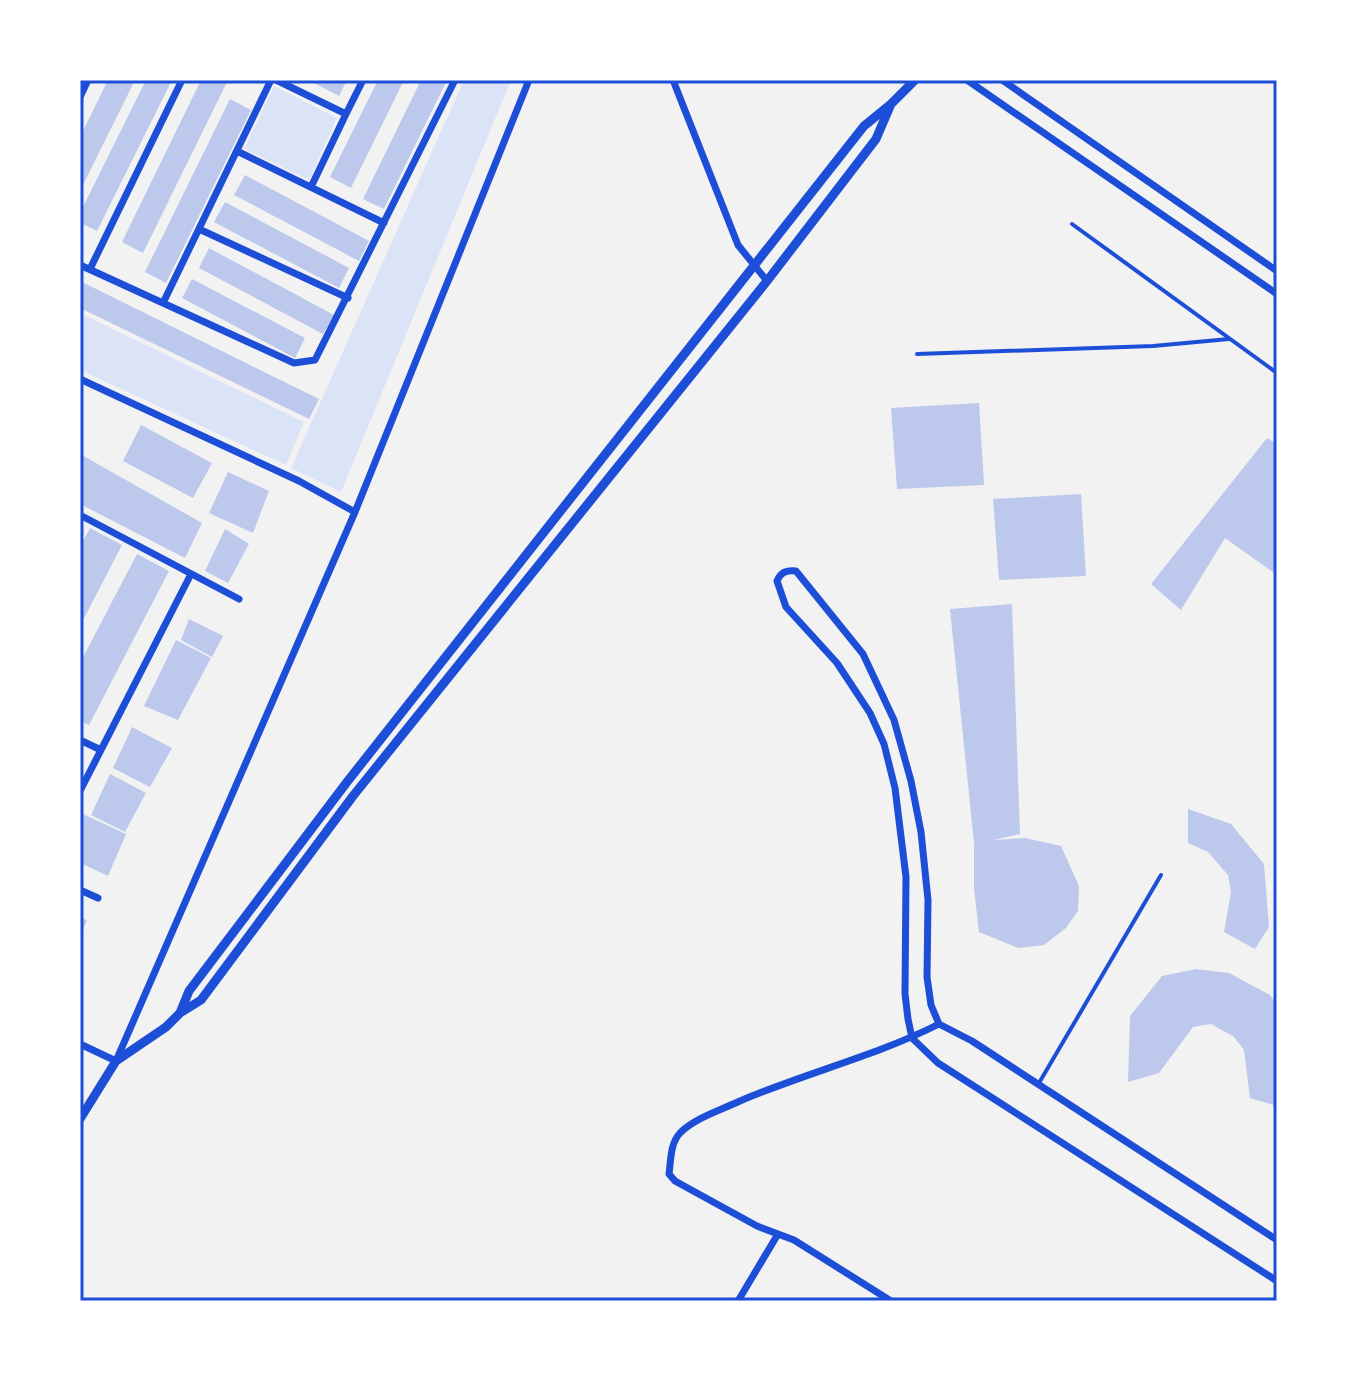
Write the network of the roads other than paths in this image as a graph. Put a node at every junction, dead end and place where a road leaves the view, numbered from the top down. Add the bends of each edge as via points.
1 (88, 80) edge
2 (182, 80) edge
3 (273, 80) edge
4 (363, 80) edge
5 (455, 80) edge
6 (529, 80) edge
7 (673, 80) edge
8 (915, 80) edge
9 (967, 80) edge
10 (1002, 80) edge
11 (80, 97) edge
12 (891, 104) junction
13 (346, 114) junction
14 (237, 151) junction
15 (311, 187) junction
16 (384, 223) junction
17 (1072, 224) dead end
18 (199, 229) junction
19 (80, 265) edge
20 (755, 267) junction
21 (90, 269) junction
22 (1277, 271) edge
23 (767, 281) junction
24 (1277, 294) edge
25 (348, 298) junction
26 (163, 303) junction
27 (1229, 339) junction
28 (917, 354) dead end
29 (1277, 373) edge
30 (82, 380) edge
31 (80, 390) edge
32 (355, 512) junction
33 (82, 516) edge
34 (80, 527) edge
35 (191, 574) junction
36 (239, 599) dead end
37 (80, 740) edge
38 (101, 750) junction
39 (80, 791) edge
40 (1161, 875) dead end
41 (267, 889) junction
42 (80, 890) edge
43 (277, 897) junction
44 (98, 898) dead end
45 (180, 1013) junction
46 (939, 1024) junction
47 (912, 1038) junction
48 (80, 1044) edge
49 (116, 1061) junction
50 (1038, 1084) junction
51 (80, 1119) edge
52 (778, 1234) junction
53 (1277, 1240) edge
54 (1277, 1281) edge
55 (738, 1301) edge
56 (891, 1301) edge

1 - 11 street
2 - 21 street
3 - 13 street
3 - 14 street
4 - 13 street
5 - 16 street
6 - 32 street
7 - 20 street via 738,245
8 - 12 street
9 - 24 street
10 - 22 street
12 - 20 street via 864,126
12 - 23 street via 876,139
13 - 15 street
14 - 15 street
14 - 18 street
15 - 16 street
16 - 25 street
17 - 27 lane
18 - 25 street
18 - 26 street
19 - 21 street
20 - 23 street
20 - 41 street
21 - 26 street
23 - 43 street via 465,654
25 - 26 street via 320,353 305,363 294,363
27 - 28 lane
27 - 29 lane
30 - 31 street
30 - 32 street
32 - 49 street
33 - 34 street
33 - 35 street
35 - 36 street
35 - 38 street
37 - 38 street
38 - 39 street
40 - 50 lane
41 - 43 street
41 - 45 street via 189,991
42 - 44 street
43 - 45 street via 201,1000
45 - 49 street
46 - 47 street
46 - 47 street via 927,977 928,900 921,832 894,720 863,654 796,571 788,570 777,581 786,607 856,689 884,744 906,877 905,994
46 - 50 street
47 - 52 street via 780,1084 678,1135 669,1174 675,1181
47 - 54 street via 938,1063
48 - 49 street
49 - 51 street
50 - 53 street
52 - 55 street
52 - 56 street

